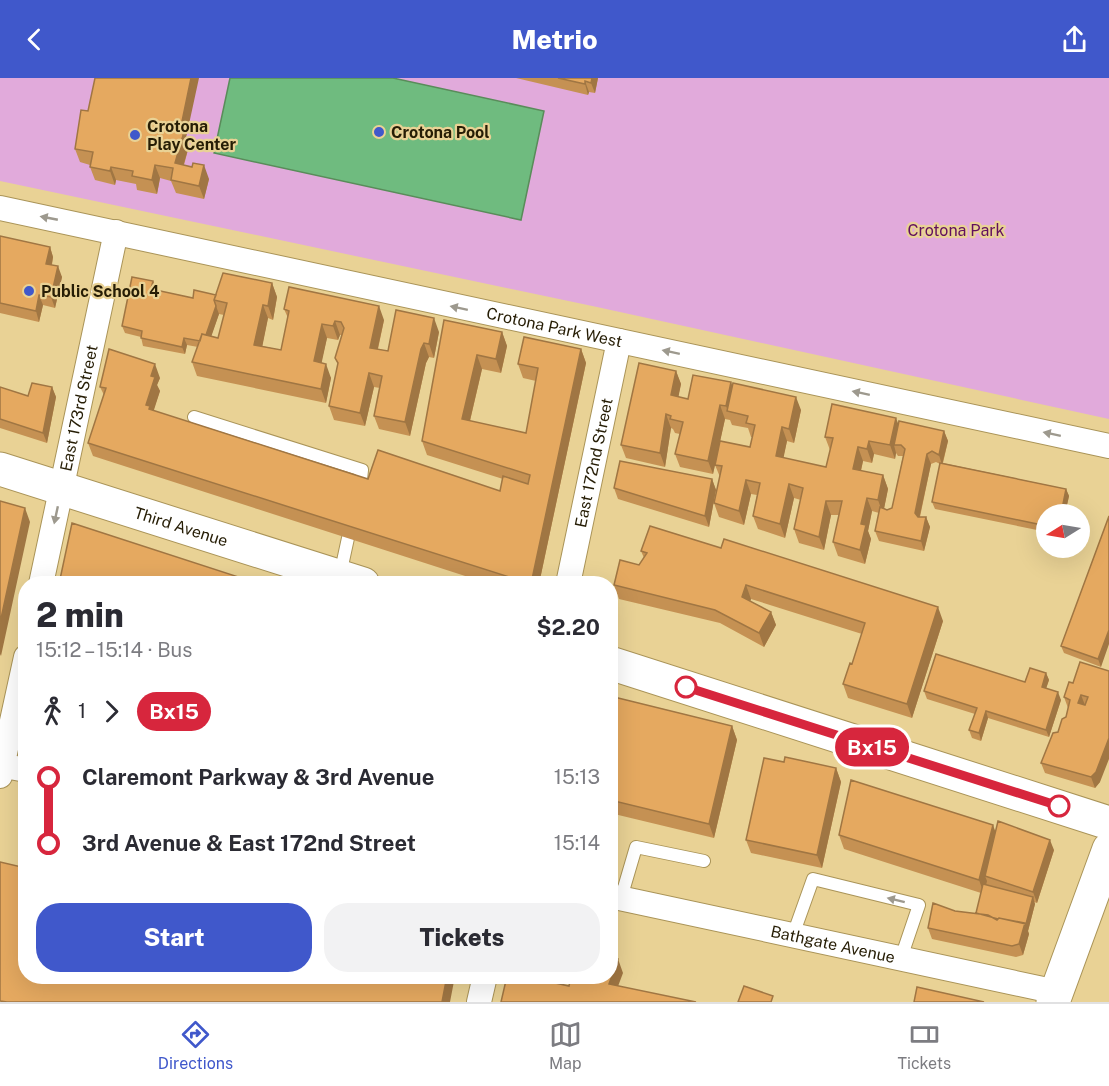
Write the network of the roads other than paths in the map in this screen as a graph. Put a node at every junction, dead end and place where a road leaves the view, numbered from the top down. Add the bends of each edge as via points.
1 (0, 208) edge
2 (116, 232) junction
3 (619, 340) junction
4 (194, 417) dead end
5 (1109, 446) edge
6 (0, 469) edge
7 (62, 487) junction
8 (360, 489) edge
9 (348, 538) edge
10 (43, 576) edge
11 (339, 576) edge
12 (351, 576) edge
13 (570, 576) edge
14 (618, 666) edge
15 (18, 704) edge
16 (7, 769) edge
17 (1109, 822) edge
18 (1109, 849) edge
19 (704, 861) dead end
20 (618, 892) edge
21 (618, 897) edge
22 (793, 935) junction
23 (901, 958) junction
24 (483, 984) edge
25 (1055, 997) edge
26 (479, 1002) edge

2 -> 1 street, Crotona Park West
3 -> 2 street, Crotona Park West
2 - 7 street, East 173rd Street
5 -> 3 street, Crotona Park West
3 - 13 street, East 172nd Street
4 - 8 lane via 362,470
6 - 7 main road, Third Avenue
7 -> 10 street, East 173rd Street
7 - 11 main road, Third Avenue
9 - 12 lane
14 - 17 main road
15 - 16 street
18 - 25 main road
19 - 20 lane via 636,847
21 - 22 street, Bathgate Avenue
22 - 23 street, Bathgate Avenue
23 -> 22 lane via 919,905 813,879
23 - 25 street, Bathgate Avenue
24 - 26 street

